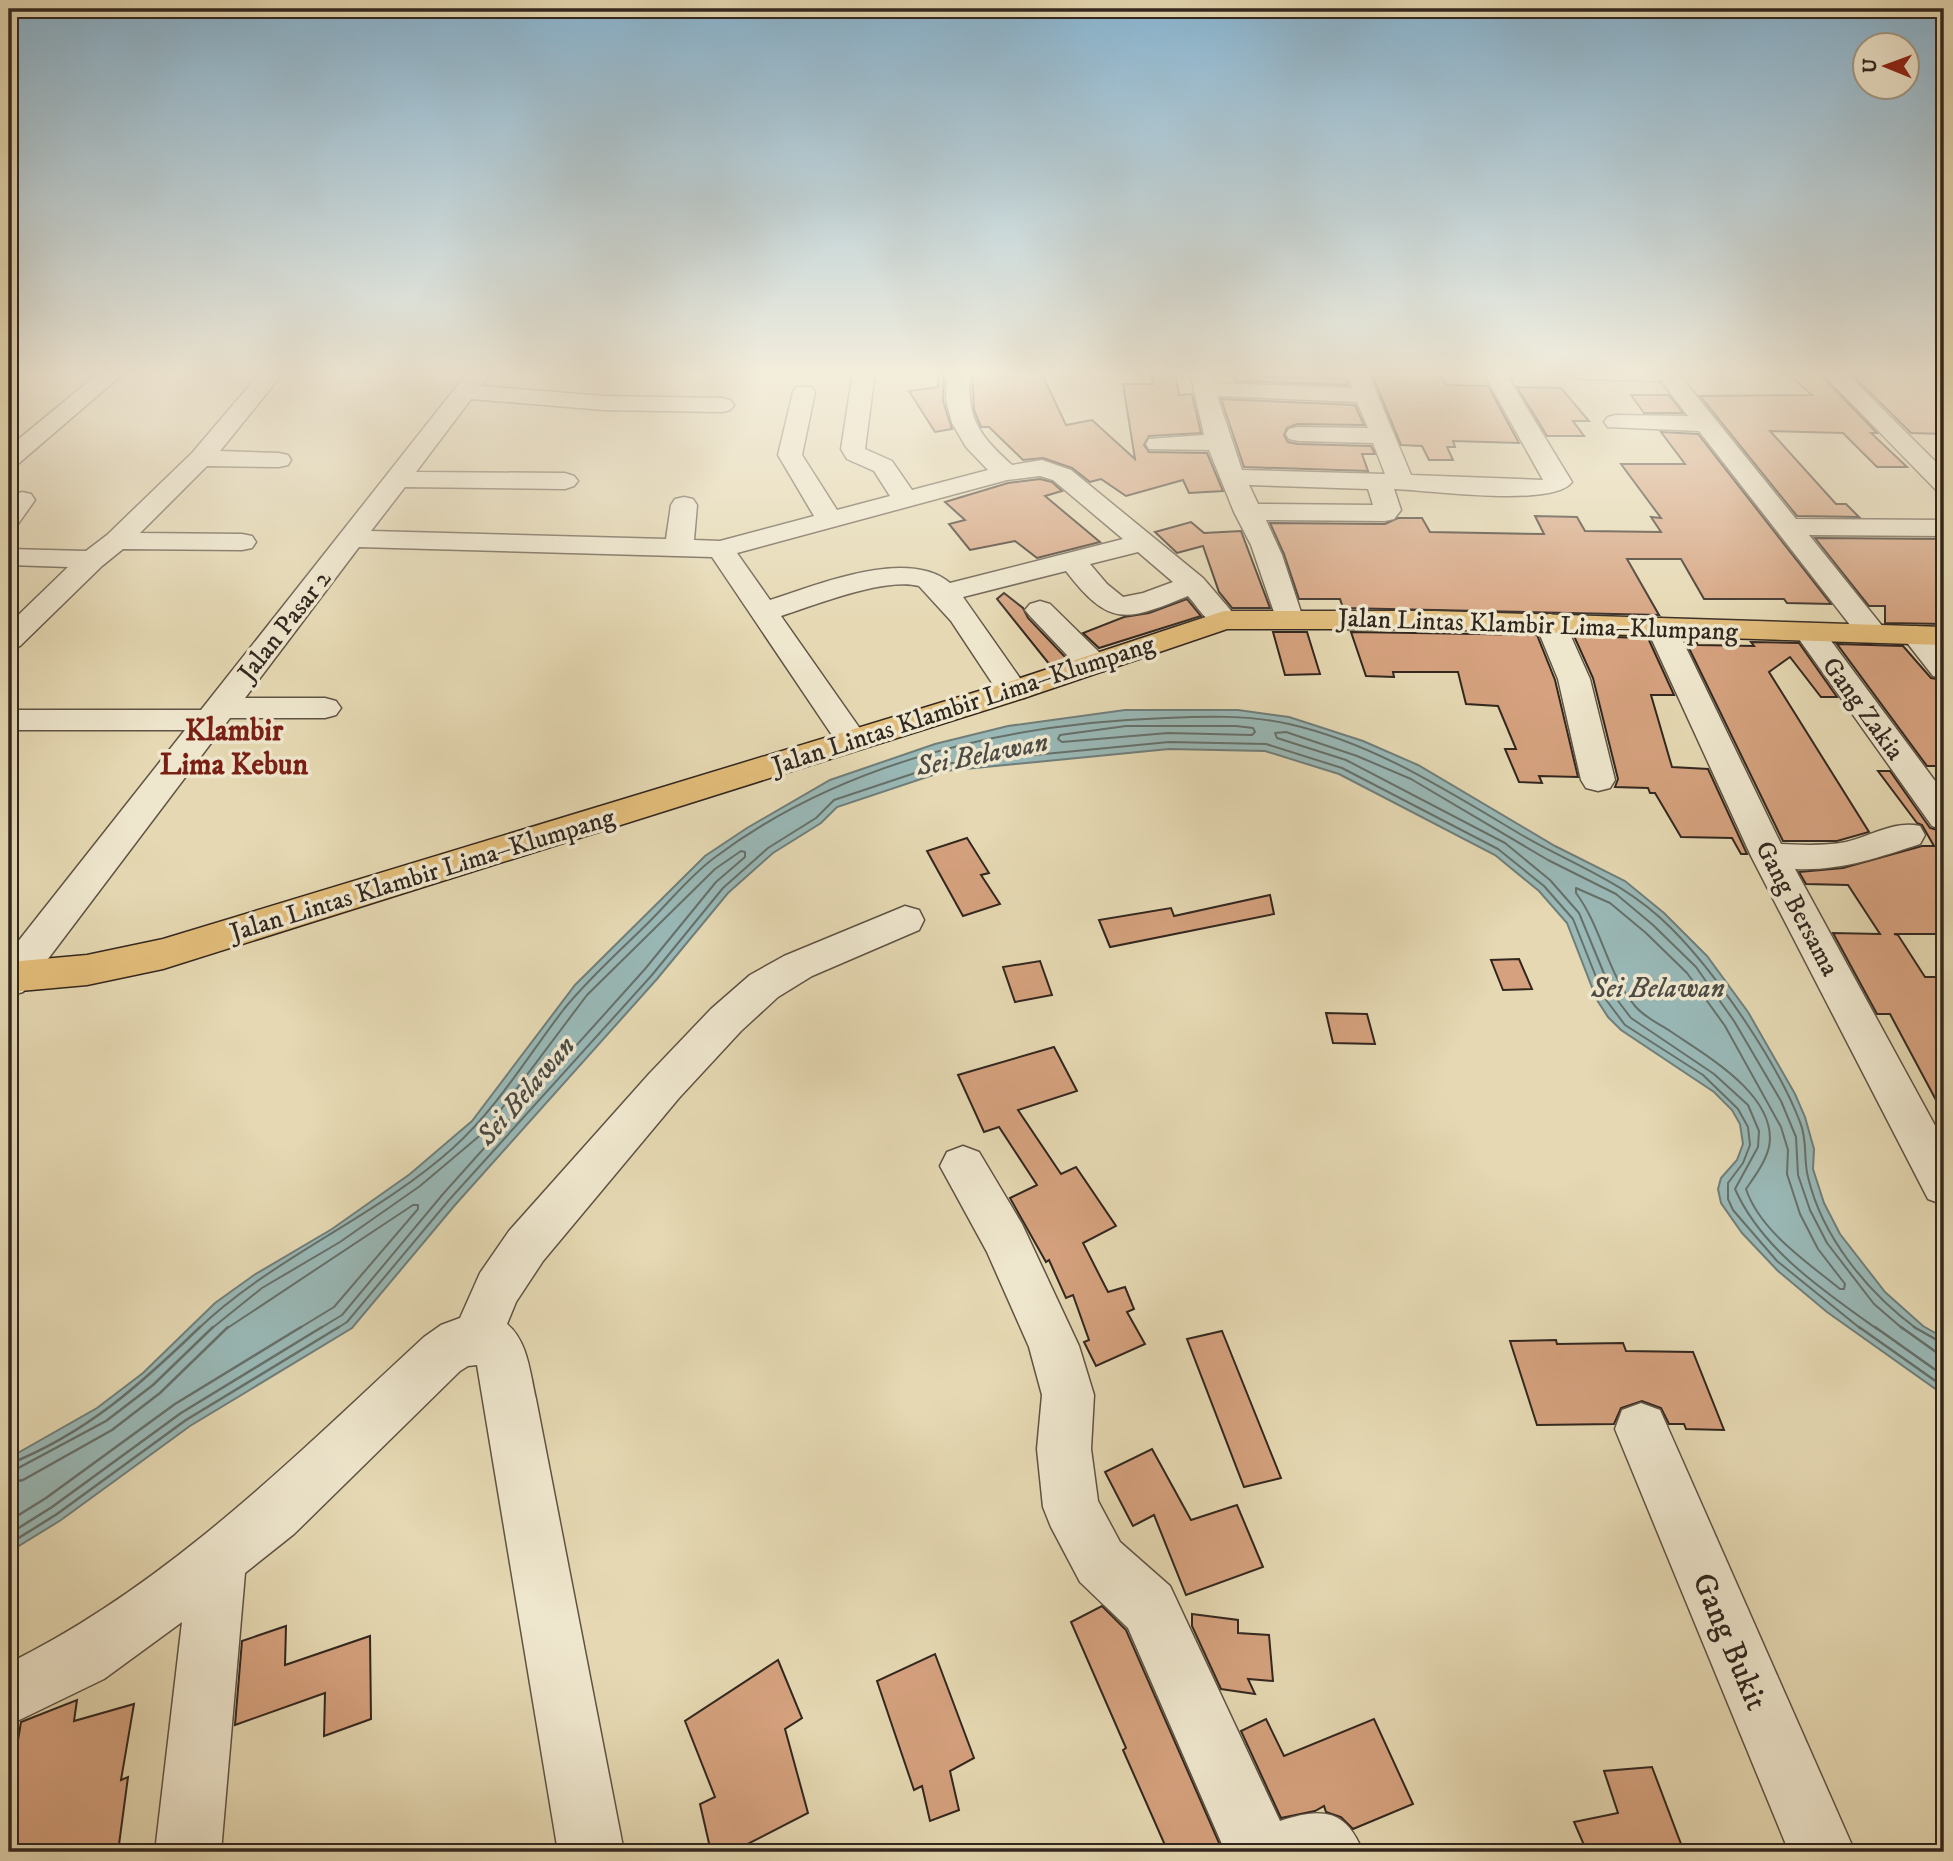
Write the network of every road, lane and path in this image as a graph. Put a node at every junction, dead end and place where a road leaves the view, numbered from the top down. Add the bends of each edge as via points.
1 (200, 459) edge
2 (234, 459) edge
3 (413, 459) edge
4 (792, 459) edge
5 (867, 459) edge
6 (990, 459) edge
7 (1225, 459) edge
8 (1386, 459) edge
9 (1545, 459) edge
10 (1733, 459) edge
11 (1919, 459) edge
12 (279, 460) dead end
13 (1006, 473) junction
14 (1233, 477) junction
15 (397, 479) junction
16 (565, 481) dead end
17 (1390, 482) junction
18 (1944, 484) edge
19 (905, 498) junction
20 (684, 505) dead end
21 (1247, 512) junction
22 (830, 518) junction
23 (1787, 527) junction
24 (1944, 528) edge
25 (351, 539) junction
26 (117, 541) junction
27 (242, 542) dead end
28 (1141, 543) junction
29 (679, 548) junction
30 (720, 549) junction
31 (9, 557) edge
32 (92, 560) junction
33 (1072, 560) junction
34 (1193, 584) junction
35 (946, 593) junction
36 (1041, 610) dead end
37 (763, 612) junction
38 (1288, 618) junction
39 (1224, 620) junction
40 (1550, 622) junction
41 (1661, 627) junction
42 (1810, 632) junction
43 (1872, 633) junction
44 (1930, 635) edge
45 (9, 640) edge
46 (1093, 664) junction
47 (1944, 669) edge
48 (1013, 691) junction
49 (324, 708) dead end
50 (215, 714) junction
51 (9, 720) edge
52 (852, 740) junction
53 (1598, 780) dead end
54 (1944, 818) edge
55 (1908, 835) dead end
56 (1769, 856) junction
57 (905, 920) dead end
58 (10, 979) edge
59 (963, 1166) dead end
60 (1944, 1185) edge
61 (477, 1339) junction
62 (1641, 1429) dead end
63 (218, 1559) junction
64 (9, 1695) edge
65 (188, 1852) edge
66 (591, 1852) edge
67 (1262, 1852) edge
68 (1284, 1852) edge
69 (1330, 1852) edge
70 (1822, 1852) edge

1 - 26 street
2 - 12 street
3 - 15 street, Jalan Pasar 2
4 - 22 street
5 - 19 street via 883,466
6 - 13 street
7 - 14 street
8 - 17 street
9 - 17 street via 1559,482 1548,487
10 - 23 street
11 - 18 street
13 - 19 street
13 - 28 street via 1042,468 1062,475
14 - 17 street
14 - 21 street
15 - 16 street
15 - 25 street, Jalan Pasar 2
17 - 21 street via 1385,513
19 - 22 street
20 - 29 street
21 - 38 street via 1261,537
22 - 30 street
23 - 24 street
23 - 43 street
25 - 29 street
25 - 50 street, Jalan Pasar 2
26 - 27 street
26 - 32 street
28 - 33 street
28 - 34 street
29 - 30 street
30 - 37 street
31 - 32 street
32 - 45 street
33 - 34 street via 1117,606 1128,607
33 - 35 street
34 - 39 street
35 - 37 street via 923,577 890,576
35 - 48 street
36 - 46 street
37 - 52 street
38 - 39 main road, Jalan Lintas Klambir Lima–Klumpang
38 - 40 main road, Jalan Lintas Klambir Lima–Klumpang
39 - 46 main road, Jalan Lintas Klambir Lima–Klumpang
40 - 41 main road, Jalan Lintas Klambir Lima–Klumpang
40 - 53 street via 1573,678
41 - 42 main road, Jalan Lintas Klambir Lima–Klumpang
41 - 56 street, Gang Bersama
42 - 43 main road, Jalan Lintas Klambir Lima–Klumpang
42 - 54 street, Gang Zakia
43 - 44 main road, Jalan Lintas Klambir Lima–Klumpang
44 - 47 street
46 - 48 main road, Jalan Lintas Klambir Lima–Klumpang
48 - 52 main road, Jalan Lintas Klambir Lima–Klumpang
49 - 50 street
50 - 51 street
50 - 58 street, Jalan Pasar 2
52 - 58 main road, Jalan Lintas Klambir Lima–Klumpang via 163,954 112,967
55 - 56 street via 1825,858
56 - 60 street, Gang Bersama
57 - 61 street via 798,966 764,986 726,1020 526,1246 497,1289
59 - 67 street via 1005,1239 1054,1346 1068,1395 1064,1449 1071,1507 1100,1562 1149,1607
61 - 63 street via 458,1342 434,1360 322,1470
61 - 66 street via 488,1340 499,1349
62 - 70 street, Gang Bukit
63 - 64 street via 83,1658
63 - 65 street
68 - 69 street via 1324,1845

